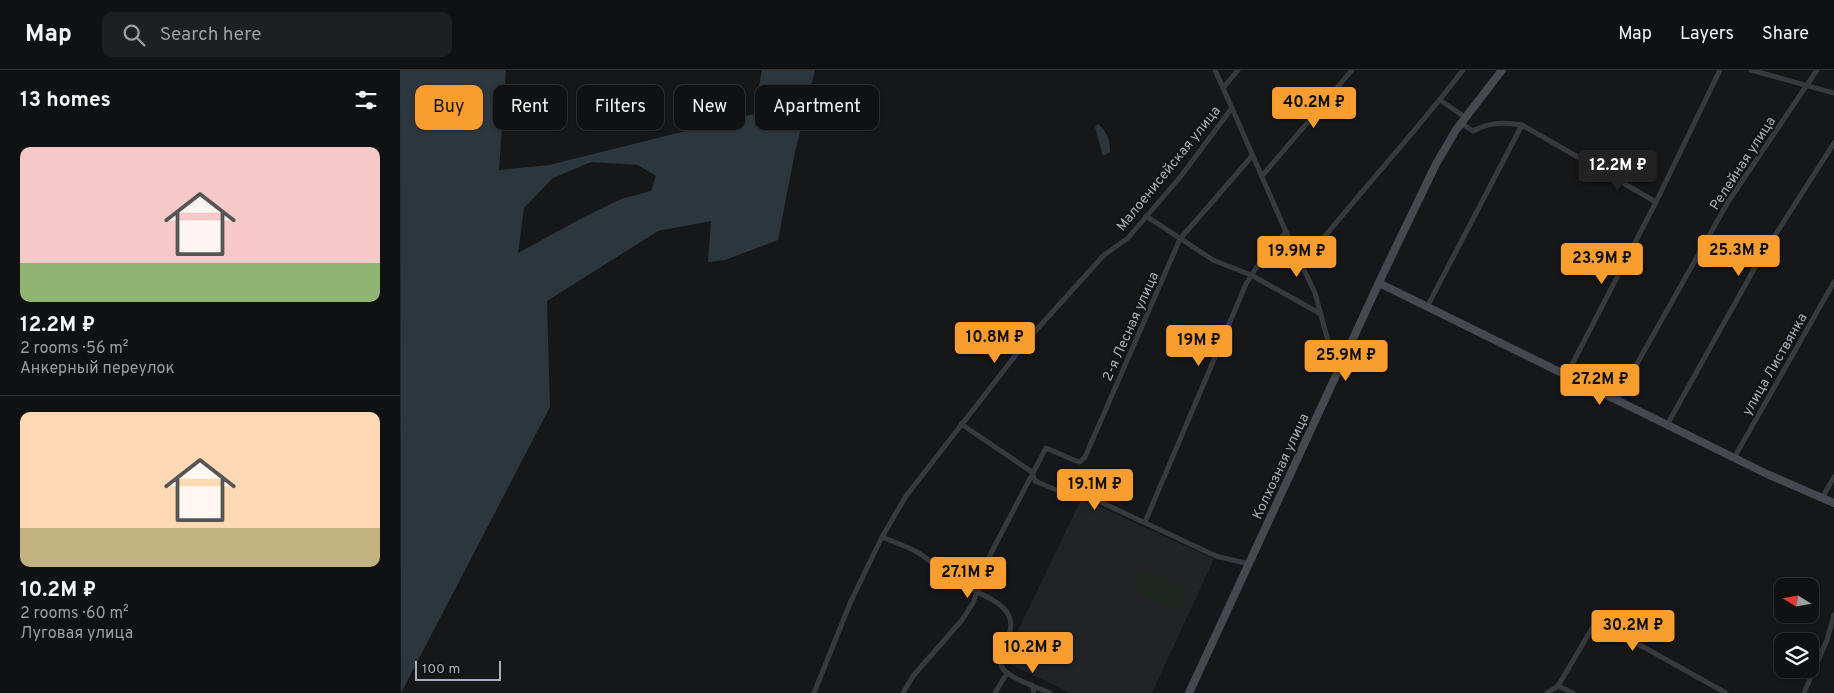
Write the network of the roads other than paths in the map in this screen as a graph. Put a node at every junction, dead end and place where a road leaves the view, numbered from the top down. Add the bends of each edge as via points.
1 (1215, 70) edge
2 (1238, 70) edge
3 (1352, 70) edge
4 (1464, 70) edge
5 (1502, 70) edge
6 (1720, 70) edge
7 (1751, 70) edge
8 (1817, 70) edge
9 (1807, 86) junction
10 (1223, 88) junction
11 (1834, 94) edge
12 (1440, 100) junction
13 (1232, 108) junction
14 (1463, 120) junction
15 (1522, 125) junction
16 (1834, 143) edge
17 (1252, 156) junction
18 (1262, 176) junction
19 (1656, 202) junction
20 (1146, 216) junction
21 (1286, 232) junction
22 (1180, 239) junction
23 (1302, 265) junction
24 (1251, 275) junction
25 (1834, 282) edge
26 (1379, 283) junction
27 (1427, 307) junction
28 (1321, 314) junction
29 (1339, 370) junction
30 (1566, 376) junction
31 (1616, 401) junction
32 (961, 424) junction
33 (1667, 425) junction
34 (1734, 458) junction
35 (1032, 472) junction
36 (1834, 477) edge
37 (1822, 498) junction
38 (1834, 503) edge
39 (1145, 522) junction
40 (882, 537) junction
41 (1248, 564) junction
42 (978, 592) junction
43 (1834, 616) edge
44 (1007, 673) junction
45 (1032, 685) junction
46 (1558, 686) junction
47 (814, 693) edge
48 (903, 693) edge
49 (995, 693) edge
50 (1034, 693) edge
51 (1050, 693) edge
52 (1189, 693) edge
53 (1547, 693) edge
54 (1573, 693) edge
55 (1726, 693) edge
56 (1804, 693) edge

1 - 10 street, Малоенисейская улица
2 - 10 street
3 - 18 street
4 - 12 street
5 - 14 main road, Колхозная улица
6 - 19 street
7 - 9 street
8 - 9 street, Релейная улица
9 - 11 street
9 - 31 street, Релейная улица via 1728,202
10 - 13 street, Малоенисейская улица
12 - 14 street
12 - 23 street
13 - 17 street
13 - 20 street, Малоенисейская улица
14 - 15 street via 1473,131 1485,124
14 - 26 main road, Колхозная улица via 1436,164
15 - 19 street
15 - 27 street
16 - 33 street via 1758,262
17 - 18 street
17 - 22 street, 2-я Лесная улица
18 - 21 street
19 - 30 street
20 - 22 street
20 - 32 street, Малоенисейская улица via 1128,238 1104,256 1029,338
21 - 23 street
21 - 24 street
22 - 24 street via 1213,260
22 - 35 street, 2-я Лесная улица via 1086,457 1080,462 1046,448
23 - 28 street
24 - 28 street
24 - 39 street
25 - 34 street, улица Листвянка
26 - 27 main road
26 - 29 main road, Колхозная улица
27 - 30 main road
28 - 29 street via 1331,358
29 - 41 main road, Колхозная улица
30 - 31 main road
31 - 33 main road
32 - 35 street
32 - 40 street, Малоенисейская улица via 906,496
33 - 34 main road
34 - 37 main road
35 - 39 street via 1036,481 1050,488 1092,498
35 - 42 street via 991,553
36 - 37 street
37 - 38 main road
39 - 41 street via 1216,556
40 - 42 street via 918,553 958,582
40 - 47 street, Малоенисейская улица via 851,601
41 - 52 main road, Колхозная улица
42 - 44 street via 1008,614 1011,632 1000,659 1000,665
42 - 48 street via 962,620 913,676
43 - 56 street
44 - 45 street
44 - 49 street
45 - 50 street
45 - 51 street
46 - 53 street
46 - 54 street
46 - 55 street via 1594,625 1613,630

